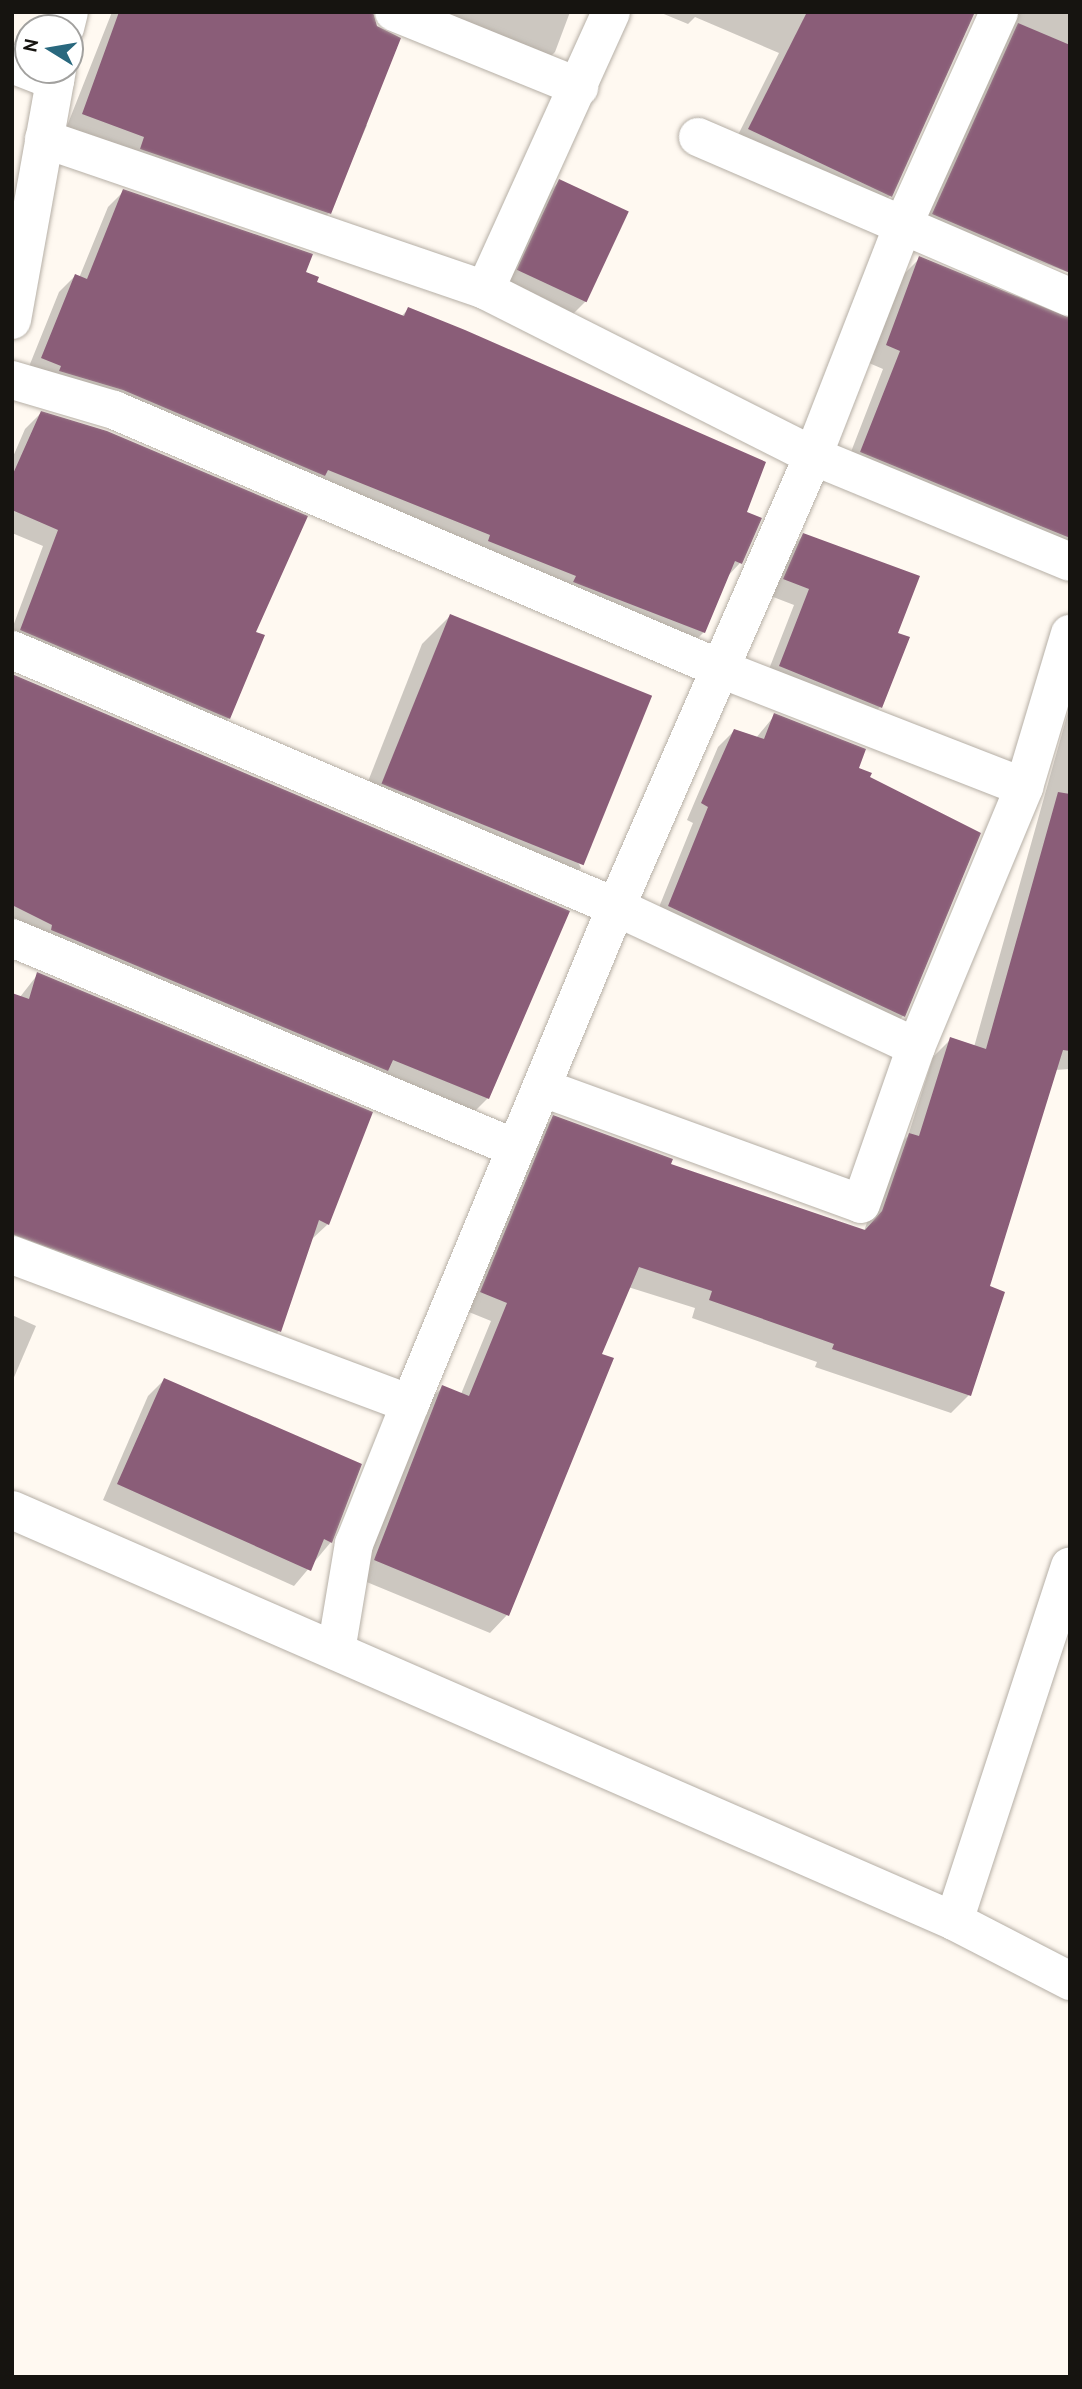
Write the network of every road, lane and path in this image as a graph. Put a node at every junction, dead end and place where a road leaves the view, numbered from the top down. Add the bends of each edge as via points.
1 (394, 12) edge
2 (611, 12) edge
3 (999, 12) edge
4 (54, 84) edge
5 (579, 87) junction
6 (698, 136) dead end
7 (44, 139) junction
8 (903, 225) junction
9 (485, 290) junction
10 (1070, 297) edge
11 (12, 320) edge
12 (12, 380) edge
13 (813, 456) junction
14 (1070, 562) edge
15 (1070, 634) edge
16 (12, 650) edge
17 (721, 669) junction
18 (1024, 787) junction
19 (616, 907) junction
20 (12, 938) edge
21 (916, 1047) junction
22 (543, 1088) junction
23 (515, 1148) junction
24 (12, 1255) edge
25 (410, 1404) junction
26 (12, 1510) edge
27 (1070, 1567) edge
28 (336, 1651) junction
29 (954, 1921) junction
30 (1070, 1981) edge

1 - 5 street
2 - 5 street
3 - 8 street
4 - 7 street
5 - 9 street
6 - 8 street
7 - 9 street
7 - 11 street
8 - 10 street
8 - 13 street
9 - 13 street
12 - 17 street via 114,410
13 - 14 street
13 - 17 street
15 - 18 street
16 - 19 street
17 - 18 street
17 - 19 street
18 - 21 street
19 - 21 street
19 - 22 street
20 - 23 street
21 - 22 street via 861,1204
22 - 23 street
23 - 25 street
24 - 25 street
25 - 28 street via 354,1544
26 - 28 street
27 - 29 street
28 - 29 street
29 - 30 street

